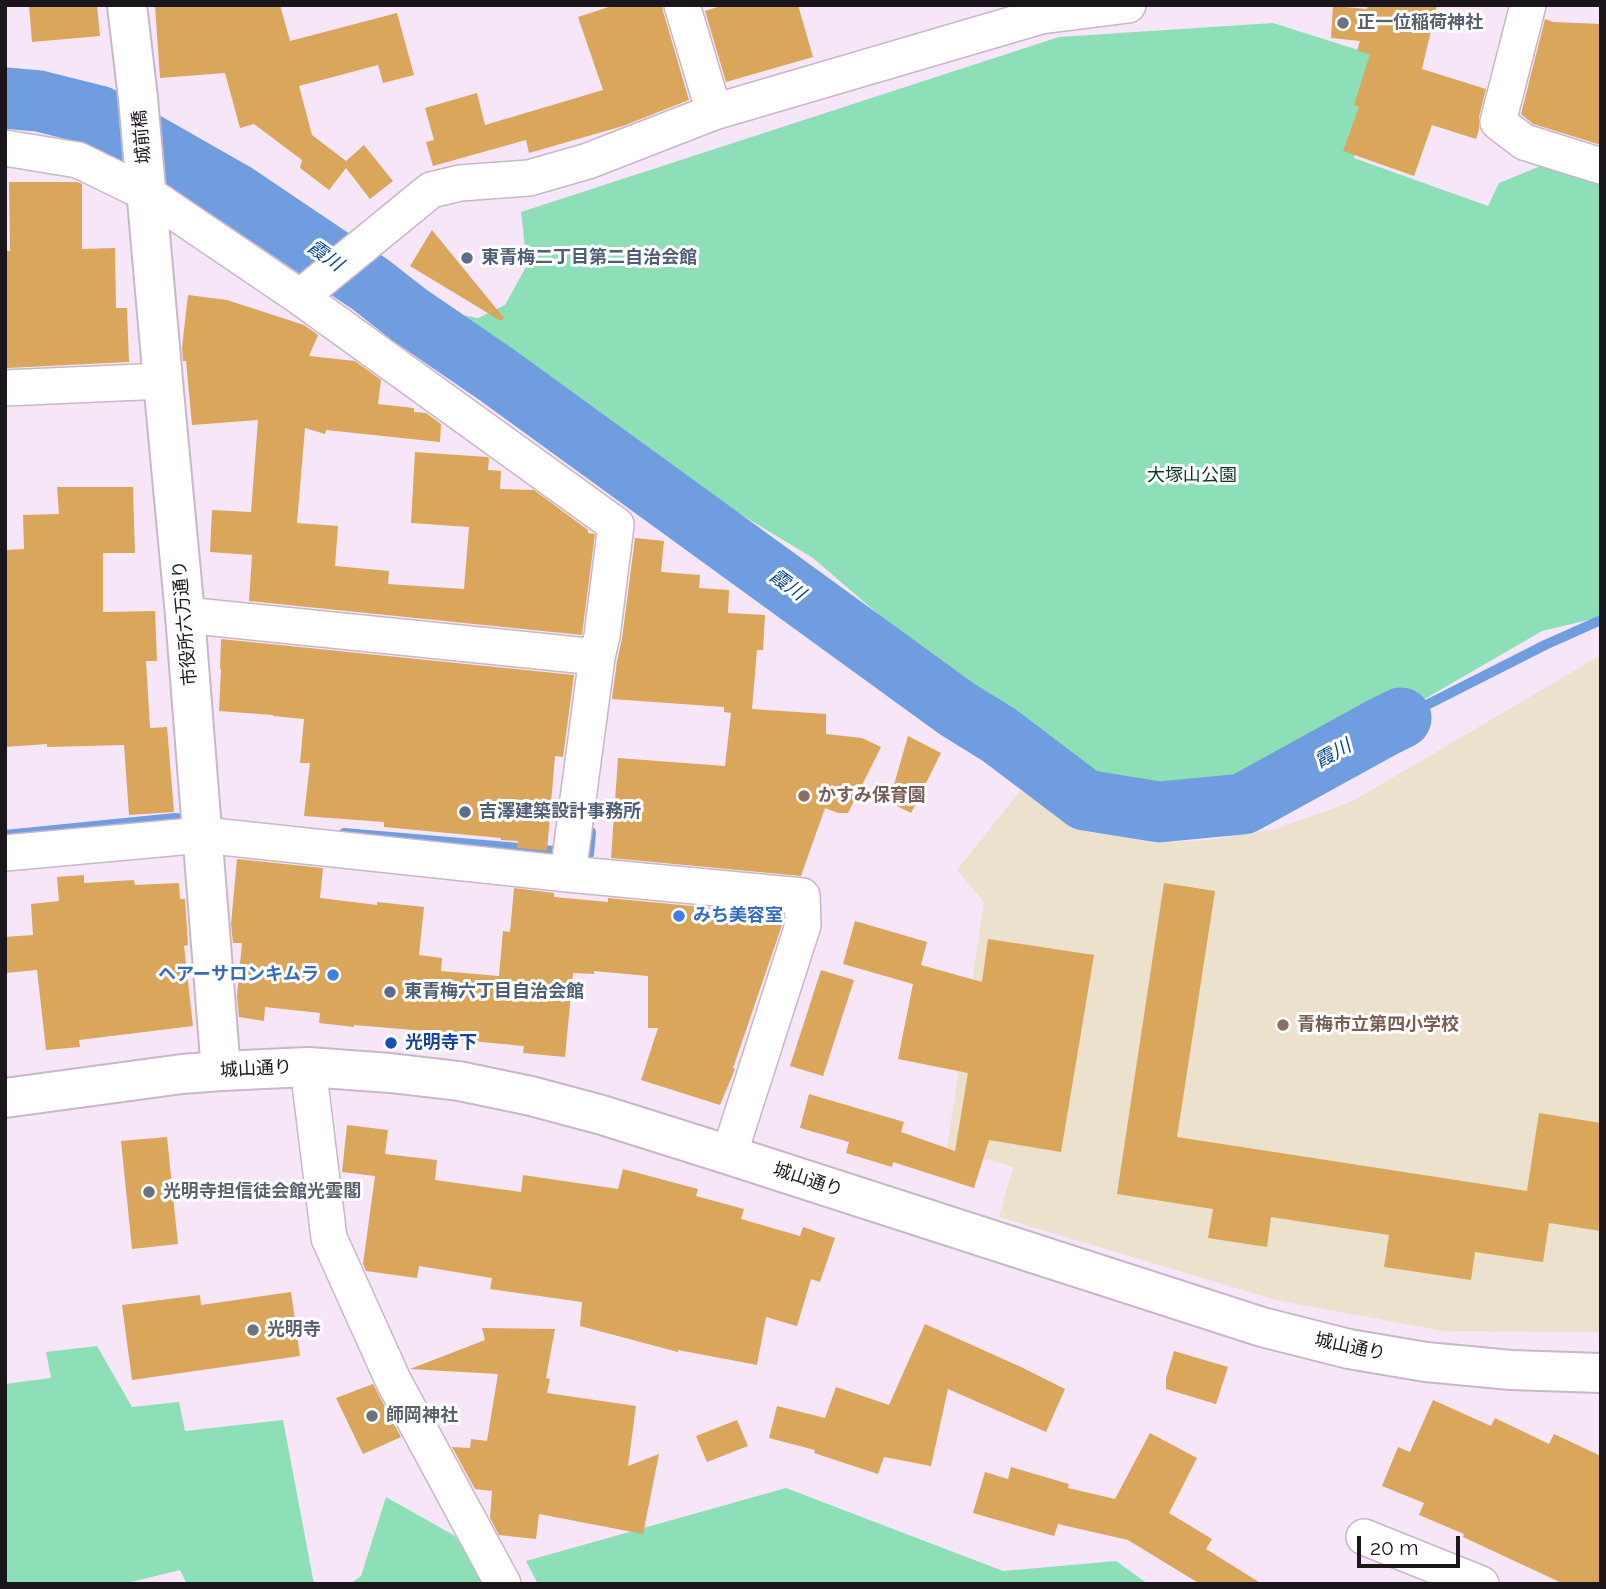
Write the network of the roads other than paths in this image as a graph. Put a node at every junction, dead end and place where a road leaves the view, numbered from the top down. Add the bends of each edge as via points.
1 (127, 5) edge
2 (682, 5) edge
3 (1128, 5) edge
4 (1528, 5) edge
5 (714, 112) junction
6 (5, 148) edge
7 (1601, 166) edge
8 (147, 185) junction
9 (306, 292) junction
10 (163, 381) junction
11 (5, 388) edge
12 (185, 615) junction
13 (597, 657) junction
14 (202, 821) junction
15 (5, 853) edge
16 (569, 862) junction
17 (308, 1067) junction
18 (222, 1070) junction
19 (5, 1098) edge
20 (729, 1155) junction
21 (1601, 1373) edge
22 (1364, 1537) dead end
23 (1470, 1582) edge
24 (503, 1584) edge

1 - 8 street, 城前橋
2 - 5 street
3 - 5 street via 1041,16
4 - 7 street via 1498,122 1524,142
5 - 9 street via 588,162 529,178 431,190
6 - 8 street via 78,160
8 - 9 street
8 - 10 street, 市役所六万通り
9 - 13 street via 616,525
10 - 11 street
10 - 12 street, 市役所六万通り
12 - 13 street
12 - 14 street, 市役所六万通り
13 - 16 street
14 - 15 street
14 - 16 street
14 - 18 street, 市役所六万通り
16 - 20 street via 802,896 803,925
17 - 18 street, 城山通り
17 - 20 street, 城山通り via 459,1081 519,1093
17 - 24 street via 329,1238 393,1380
18 - 19 street, 城山通り
20 - 21 street, 城山通り via 1262,1327 1349,1349 1426,1362
22 - 23 street

